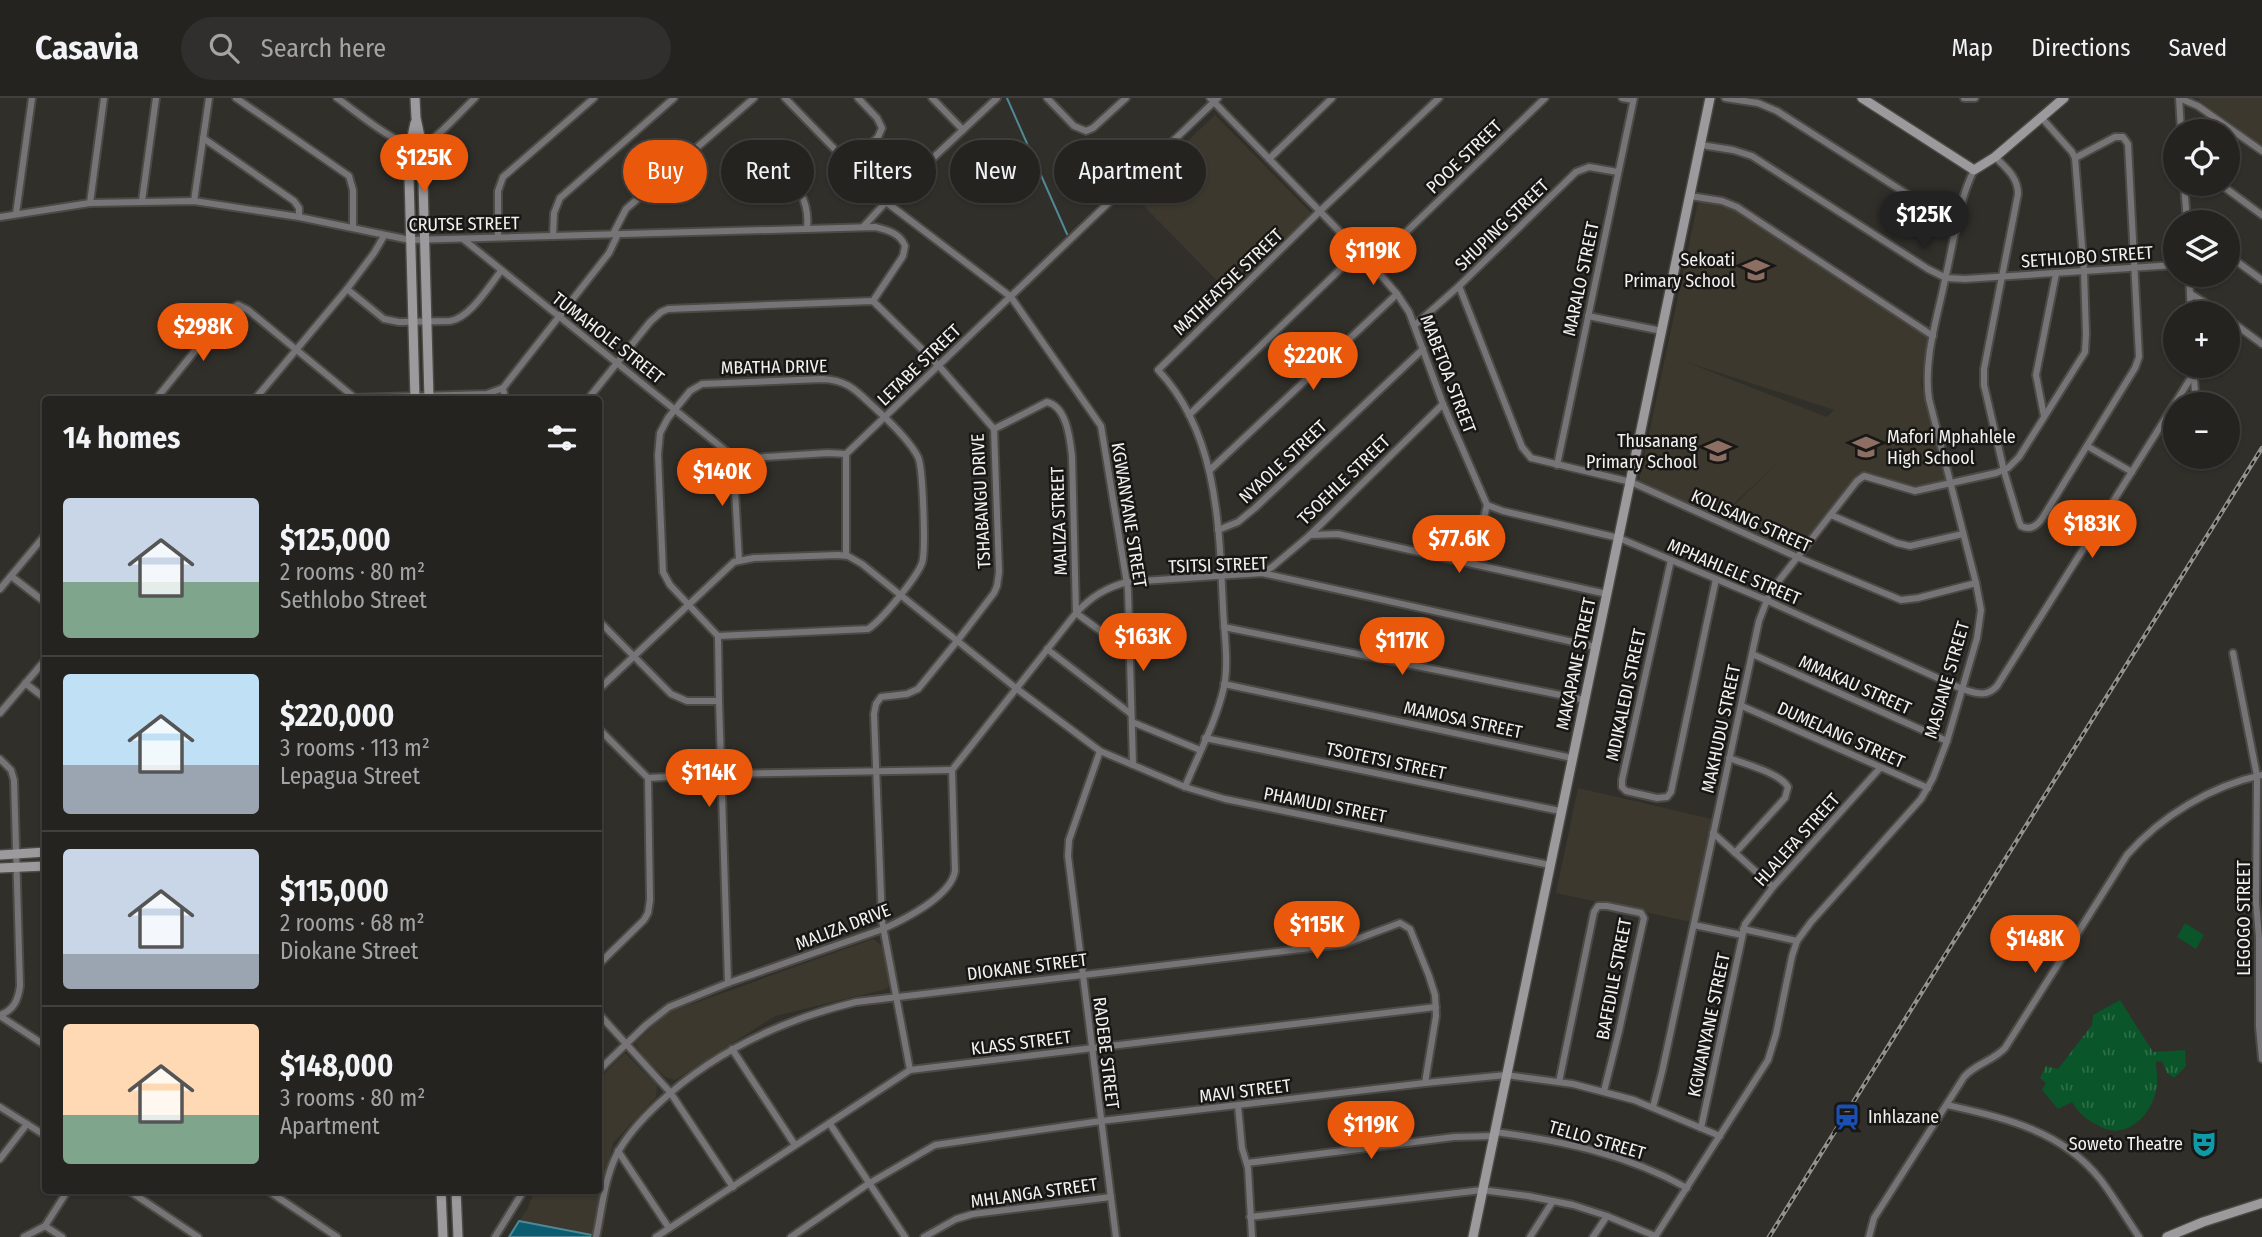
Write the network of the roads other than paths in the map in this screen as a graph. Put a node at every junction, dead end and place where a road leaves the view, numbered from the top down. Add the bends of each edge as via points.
1 (32, 98) edge
2 (103, 98) edge
3 (156, 98) edge
4 (209, 98) edge
5 (236, 98) edge
6 (337, 98) edge
7 (415, 98) edge
8 (475, 98) edge
9 (594, 98) edge
10 (674, 98) edge
11 (754, 98) edge
12 (785, 98) edge
13 (858, 98) edge
14 (932, 98) edge
15 (997, 98) edge
16 (1047, 98) edge
17 (1126, 98) edge
18 (1332, 98) edge
19 (1439, 98) edge
20 (1545, 98) edge
21 (1622, 98) edge
22 (1710, 98) edge
23 (1726, 98) edge
24 (1861, 98) edge
25 (1964, 98) edge
26 (1975, 98) edge
27 (2064, 98) edge
28 (2179, 98) edge
29 (1214, 99) edge
30 (1633, 99) edge
31 (2042, 117) junction
32 (416, 118) junction
33 (2180, 119) edge
34 (963, 130) junction
35 (203, 138) junction
36 (875, 140) edge
37 (828, 142) edge
38 (1701, 145) junction
39 (410, 146) junction
40 (422, 146) junction
41 (2262, 151) edge
42 (936, 155) edge
43 (1995, 157) junction
44 (2074, 158) junction
45 (1269, 159) junction
46 (1974, 170) junction
47 (1618, 172) junction
48 (1690, 195) junction
49 (2236, 196) edge
50 (142, 201) junction
51 (194, 201) junction
52 (90, 203) junction
53 (806, 203) edge
54 (885, 203) edge
55 (887, 203) edge
56 (1319, 212) junction
57 (16, 214) junction
58 (2262, 215) edge
59 (0, 217) edge
60 (299, 217) junction
61 (1957, 226) junction
62 (863, 227) junction
63 (353, 228) junction
64 (807, 228) junction
65 (616, 234) junction
66 (384, 236) junction
67 (553, 236) junction
68 (498, 237) junction
69 (463, 239) junction
70 (410, 240) junction
71 (424, 240) junction
72 (1359, 252) junction
73 (2240, 264) edge
74 (1372, 265) junction
75 (2163, 266) edge
76 (2135, 268) junction
77 (501, 271) junction
78 (2084, 271) junction
79 (2056, 274) junction
80 (2003, 276) junction
81 (1946, 278) junction
82 (2262, 280) edge
83 (1459, 286) junction
84 (2190, 287) edge
85 (347, 289) junction
86 (1397, 294) junction
87 (2191, 294) junction
88 (1011, 297) junction
89 (873, 301) junction
90 (2191, 301) edge
91 (2202, 301) edge
92 (1588, 316) junction
93 (559, 318) junction
94 (428, 321) junction
95 (413, 322) junction
96 (1415, 325) junction
97 (2240, 327) edge
98 (1662, 331) junction
99 (1933, 336) junction
100 (2262, 344) edge
101 (295, 349) junction
102 (1423, 349) junction
103 (617, 364) junction
104 (939, 366) junction
105 (2188, 378) edge
106 (503, 388) junction
107 (158, 396) edge
108 (257, 396) edge
109 (352, 396) edge
110 (415, 396) edge
111 (429, 396) edge
112 (448, 396) edge
113 (504, 396) edge
114 (590, 396) edge
115 (1443, 404) junction
116 (675, 409) junction
117 (1189, 415) junction
118 (2044, 416) junction
119 (885, 418) junction
120 (994, 429) junction
121 (2087, 446) junction
122 (846, 454) junction
123 (736, 459) junction
124 (1557, 465) junction
125 (1210, 470) junction
126 (2004, 471) junction
127 (2132, 472) junction
128 (1631, 482) junction
129 (1951, 483) junction
130 (1487, 505) junction
131 (1830, 515) junction
132 (1218, 530) junction
133 (1310, 534) junction
134 (1963, 534) junction
135 (1619, 538) junction
136 (42, 539) edge
137 (846, 555) junction
138 (1797, 557) junction
139 (739, 560) junction
140 (1671, 560) junction
141 (1473, 564) junction
142 (1262, 573) junction
143 (11, 576) junction
144 (1221, 578) junction
145 (1716, 579) junction
146 (1127, 582) junction
147 (1976, 583) junction
148 (0, 589) edge
149 (900, 594) junction
150 (1607, 594) junction
151 (42, 600) edge
152 (1766, 600) junction
153 (688, 604) junction
154 (1076, 613) junction
155 (602, 624) edge
156 (1224, 627) junction
157 (719, 636) junction
158 (958, 640) junction
159 (1596, 647) junction
160 (1047, 649) junction
161 (1128, 651) junction
162 (2234, 653) dead end
163 (1752, 654) junction
164 (634, 657) junction
165 (42, 664) edge
166 (25, 683) junction
167 (1224, 684) junction
168 (602, 686) edge
169 (1017, 689) junction
170 (1962, 690) junction
171 (42, 696) edge
172 (1585, 700) junction
173 (719, 701) junction
174 (1742, 706) junction
175 (0, 713) edge
176 (1131, 718) junction
177 (602, 732) edge
178 (1205, 737) junction
179 (1947, 741) junction
180 (1200, 750) junction
181 (1100, 751) junction
182 (1572, 758) junction
183 (1730, 758) junction
184 (0, 759) edge
185 (1133, 765) junction
186 (1880, 768) junction
187 (952, 769) junction
188 (876, 771) junction
189 (721, 774) junction
190 (2260, 776) edge
191 (648, 778) junction
192 (1185, 787) junction
193 (1928, 788) junction
194 (1560, 811) junction
195 (1713, 834) junction
196 (42, 852) edge
197 (2260, 852) edge
198 (16, 853) junction
199 (1735, 853) junction
200 (0, 855) edge
201 (1550, 865) junction
202 (17, 866) junction
203 (42, 866) edge
204 (0, 868) edge
205 (1773, 887) junction
206 (1694, 925) junction
207 (883, 929) junction
208 (1742, 932) junction
209 (1797, 942) junction
210 (602, 961) edge
211 (1082, 974) junction
212 (729, 983) junction
213 (897, 996) junction
214 (1436, 1007) junction
215 (0, 1016) edge
216 (602, 1017) edge
217 (42, 1043) edge
218 (627, 1044) junction
219 (732, 1049) junction
220 (1091, 1049) junction
221 (2262, 1059) edge
222 (602, 1067) edge
223 (910, 1070) junction
224 (1506, 1075) junction
225 (1559, 1082) junction
226 (1424, 1083) junction
227 (1604, 1091) junction
228 (670, 1092) junction
229 (1947, 1105) junction
230 (1238, 1106) junction
231 (0, 1107) edge
232 (1653, 1107) junction
233 (1101, 1121) junction
234 (27, 1124) junction
235 (830, 1124) junction
236 (1702, 1128) junction
237 (42, 1133) edge
238 (1494, 1134) junction
239 (1720, 1136) junction
240 (795, 1145) junction
241 (618, 1151) junction
242 (0, 1159) edge
243 (1247, 1163) junction
244 (868, 1184) junction
245 (733, 1187) junction
246 (1687, 1188) junction
247 (1482, 1190) junction
248 (65, 1194) edge
249 (134, 1194) edge
250 (273, 1194) edge
251 (441, 1194) edge
252 (456, 1194) edge
253 (522, 1194) edge
254 (1111, 1197) junction
255 (1553, 1200) junction
256 (1251, 1202) junction
257 (2261, 1204) edge
258 (1260, 1216) junction
259 (1607, 1216) junction
260 (1250, 1217) junction
261 (669, 1228) junction
262 (42, 1231) edge
263 (24, 1237) edge
264 (62, 1237) edge
265 (198, 1237) edge
266 (337, 1237) edge
267 (443, 1237) edge
268 (458, 1237) edge
269 (495, 1237) edge
270 (596, 1237) edge
271 (656, 1237) edge
272 (791, 1237) edge
273 (905, 1237) edge
274 (924, 1237) edge
275 (1116, 1237) edge
276 (1252, 1237) edge
277 (1473, 1237) edge
278 (1530, 1237) edge
279 (1593, 1237) edge
280 (1655, 1237) edge
281 (1868, 1237) edge
282 (2139, 1237) edge
283 (2167, 1237) edge

1 - 57 street
2 - 52 street
3 - 50 street
4 - 35 street
5 - 63 street via 349,176
6 - 39 street
7 - 32 street
8 - 40 street
9 - 68 street via 503,177 498,191
10 - 67 street via 560,198
11 - 65 street via 632,203 622,214
12 - 37 street, KGWANYANE STREET
13 - 36 street via 882,128
14 - 34 street
15 - 34 street
16 - 17 street via 1074,126 1086,131
18 - 45 street
19 - 56 street, MATHEATSIE STREET
20 - 74 street, POOE STREET
21 - 30 street
22 - 38 street, MAKAPANE STREET
23 - 61 street via 1777,111
24 - 46 street
25 - 26 street
27 - 31 street
28 - 33 street
28 - 41 street
29 - 45 street, MABETOA STREET
29 - 88 street, LETABE STREET
30 - 47 street, MARALO STREET
31 - 43 street
31 - 44 street
32 - 39 street
32 - 40 street
34 - 42 street
35 - 51 street
35 - 60 street via 294,201
38 - 48 street, MAKAPANE STREET
38 - 81 street, SETHLOBO STREET via 1752,156
39 - 40 street
39 - 70 street
40 - 71 street
43 - 46 street
43 - 80 street via 2014,176 2018,187
44 - 76 street via 2115,137 2126,140
44 - 78 street
45 - 56 street, MABETOA STREET
46 - 61 street, MASIANE STREET
47 - 83 street, SHUPING STREET via 1590,167 1576,172
47 - 92 street, MARALO STREET
48 - 98 street, MAKAPANE STREET
48 - 99 street via 1737,207
49 - 58 street
50 - 51 street, CRUTSE STREET
50 - 52 street, CRUTSE STREET
51 - 60 street, CRUTSE STREET
52 - 57 street, CRUTSE STREET
53 - 64 street
54 - 62 street
55 - 88 street, KGWANYANE STREET
56 - 72 street, MABETOA STREET
56 - 117 street, MATHEATSIE STREET via 1158,370
57 - 59 street, CRUTSE STREET
60 - 63 street, CRUTSE STREET
61 - 81 street, MASIANE STREET
62 - 64 street, CRUTSE STREET
62 - 89 street, CRUTSE STREET via 893,233 905,246
63 - 66 street, CRUTSE STREET
64 - 65 street, CRUTSE STREET
65 - 67 street, CRUTSE STREET
65 - 93 street via 609,253
66 - 70 street, CRUTSE STREET
66 - 85 street
67 - 68 street, CRUTSE STREET
68 - 69 street, CRUTSE STREET
69 - 71 street, CRUTSE STREET
69 - 77 street, TUMAHOLE STREET
70 - 71 street, CRUTSE STREET
70 - 95 street
71 - 94 street
72 - 74 street, MABETOA STREET
72 - 117 street
73 - 82 street
74 - 86 street, MABETOA STREET
75 - 76 street, SETHLOBO STREET
76 - 78 street, SETHLOBO STREET
76 - 121 street via 2138,362
77 - 93 street, TUMAHOLE STREET
77 - 94 street via 463,317
78 - 79 street, SETHLOBO STREET
78 - 118 street via 2085,352
79 - 80 street, SETHLOBO STREET
79 - 118 street via 2036,375
80 - 81 street, SETHLOBO STREET
80 - 126 street via 1983,377
81 - 99 street, MASIANE STREET
83 - 96 street, SHUPING STREET
83 - 124 street, KOLISANG STREET via 1522,447 1531,458
84 - 87 street
85 - 95 street via 384,319
85 - 101 street
86 - 96 street, MABETOA STREET
86 - 125 street
87 - 90 street
87 - 91 street
88 - 104 street, LETABE STREET
88 - 146 street, KGWANYANE STREET via 1101,426
89 - 103 street via 668,310 655,316
89 - 104 street, TSHABANGU DRIVE
92 - 98 street
92 - 124 street, MARALO STREET
93 - 103 street, TUMAHOLE STREET
93 - 106 street
94 - 95 street
94 - 111 street
95 - 110 street
96 - 102 street, MABETOA STREET
97 - 100 street
98 - 128 street, MAKAPANE STREET
99 - 129 street, MASIANE STREET via 1927,388
101 - 107 street via 238,304 228,310
101 - 108 street
101 - 109 street
102 - 115 street, MABETOA STREET
102 - 132 street, NYAOLE STREET via 1255,508
103 - 114 street
103 - 116 street, TUMAHOLE STREET
104 - 119 street, LETABE STREET
104 - 120 street, TSHABANGU DRIVE
105 - 127 street
106 - 112 street via 487,394
106 - 113 street
115 - 130 street, MABETOA STREET
115 - 133 street, TSOEHLE STREET
116 - 119 street, MBATHA DRIVE via 702,384 822,379 849,385
116 - 123 street, TUMAHOLE STREET
116 - 153 street, MBATHA DRIVE via 663,425 659,444 663,564 665,579
117 - 125 street
118 - 126 street via 2019,457
119 - 122 street, LETABE STREET
119 - 149 street, MBATHA DRIVE via 919,457 922,472 923,558
120 - 154 street, MALIZA STREET via 1047,402 1057,407 1063,419 1072,457
120 - 158 street, TSHABANGU DRIVE via 999,579 994,593
121 - 126 street via 2040,523 2032,527 2024,528 2019,522
121 - 127 street
122 - 123 street
122 - 137 street
123 - 139 street
124 - 128 street, KOLISANG STREET
125 - 132 street
126 - 129 street
127 - 170 street via 1997,686 1983,695
128 - 135 street, MAKAPANE STREET
128 - 138 street, KOLISANG STREET
129 - 131 street, MAKHUDU STREET via 1915,491 1864,476
129 - 134 street, MASIANE STREET
130 - 135 street, MPHAHLELE STREET
130 - 141 street
131 - 134 street via 1910,546
131 - 138 street, MAKHUDU STREET
132 - 144 street
133 - 141 street via 1338,534
133 - 142 street, TSOEHLE STREET
134 - 147 street, MASIANE STREET
135 - 140 street, MPHAHLELE STREET
135 - 150 street, MAKAPANE STREET
136 - 143 street
137 - 139 street
137 - 149 street
138 - 147 street, KOLISANG STREET via 1901,600
138 - 152 street, MAKHUDU STREET
139 - 153 street
140 - 145 street, MPHAHLELE STREET
140 - 145 street, MDIKALEDI STREET via 1622,780 1624,790 1669,795
141 - 150 street
142 - 144 street, TSITSI STREET
142 - 159 street, TSITSI STREET
143 - 148 street
143 - 151 street
144 - 146 street, TSITSI STREET
144 - 156 street
145 - 152 street, MPHAHLELE STREET
146 - 154 street, TSITSI STREET via 1098,593
146 - 161 street, KGWANYANE STREET
147 - 170 street, MASIANE STREET via 1980,624
149 - 157 street, MBATHA DRIVE via 863,630
149 - 158 street
150 - 159 street, MAKAPANE STREET
152 - 163 street, MAKHUDU STREET
152 - 170 street, MPHAHLELE STREET
153 - 157 street, MBATHA DRIVE
153 - 164 street
154 - 160 street
154 - 161 street
155 - 164 street
156 - 167 street
156 - 172 street
157 - 173 street
158 - 169 street
158 - 188 street, TSHABANGU DRIVE via 918,689 884,696 876,704
159 - 172 street, MAKAPANE STREET
160 - 169 street
160 - 176 street
161 - 176 street, KGWANYANE STREET
162 - 190 street, LEGOGO STREET
163 - 174 street, MAKHUDU STREET
163 - 179 street, MMAKAU STREET
164 - 168 street
164 - 173 street via 679,699
165 - 166 street
166 - 171 street
166 - 175 street
167 - 178 street
167 - 182 street, MAMOSA STREET
169 - 181 street
169 - 187 street
170 - 179 street, MASIANE STREET
172 - 182 street, MAKAPANE STREET
173 - 189 street
174 - 183 street, MAKHUDU STREET
174 - 186 street, DUMELANG STREET
176 - 180 street
176 - 185 street, KGWANYANE STREET
177 - 191 street
178 - 180 street
178 - 194 street, TSOTETSI STREET
179 - 193 street, MASIANE STREET
180 - 192 street
181 - 185 street, PHAMUDI STREET
181 - 211 street, RADEBE STREET via 1068,847
182 - 194 street, MAKAPANE STREET
183 - 195 street, MAKHUDU STREET
183 - 199 street via 1778,777 1788,788 1785,798
184 - 198 street via 14,780
185 - 192 street, PHAMUDI STREET
186 - 193 street, DUMELANG STREET
186 - 205 street, HLALEFA STREET
187 - 188 street
187 - 207 street, MALIZA DRIVE via 954,878 939,896
188 - 189 street
188 - 207 street, TSHABANGU DRIVE
189 - 191 street
189 - 212 street
190 - 197 street, LEGOGO STREET
190 - 229 street via 2176,812 2138,842 2005,1048 1967,1073
191 - 210 street via 650,907 644,920
192 - 201 street, PHAMUDI STREET
193 - 209 street, MASIANE STREET
194 - 201 street, MAKAPANE STREET
195 - 199 street
195 - 206 street, MAKHUDU STREET
196 - 198 street
197 - 221 street, LEGOGO STREET via 2256,902
198 - 200 street
198 - 202 street
199 - 205 street
201 - 224 street, MAKAPANE STREET
202 - 203 street
202 - 204 street
202 - 215 street via 19,992 14,1007
205 - 208 street, HLALEFA STREET
206 - 208 street, KGWANYANE STREET
206 - 232 street, MAKHUDU STREET
207 - 212 street, MALIZA DRIVE
207 - 213 street, TSHABANGU DRIVE
208 - 209 street
208 - 236 street, KGWANYANE STREET
209 - 239 street, MASIANE STREET via 1768,1060
211 - 213 street, DIOKANE STREET
211 - 214 street, DIOKANE STREET via 1345,944 1401,923 1412,934 1433,986
211 - 220 street, RADEBE STREET
212 - 218 street via 669,1007
213 - 219 street, DIOKANE STREET via 805,1016
213 - 223 street, TSHABANGU DRIVE
214 - 220 street, KLASS STREET
214 - 226 street, DIOKANE STREET
215 - 217 street
216 - 218 street
218 - 222 street
218 - 228 street
219 - 228 street, DIOKANE STREET
219 - 240 street
220 - 223 street, KLASS STREET
220 - 233 street, RADEBE STREET
223 - 235 street, KLASS STREET
224 - 225 street, MAVI STREET
224 - 226 street, MAVI STREET
224 - 238 street, MAKAPANE STREET
225 - 227 street, MAVI STREET
225 - 227 street, BAFEDILE STREET via 1594,912 1600,906 1641,913 1644,918
226 - 230 street, MAVI STREET
227 - 232 street, MAVI STREET
228 - 241 street, DIOKANE STREET
228 - 245 street
229 - 281 street via 1874,1218
229 - 282 street via 2010,1119 2060,1143 2099,1178
230 - 233 street, MAVI STREET
230 - 243 street
231 - 234 street
232 - 236 street, MAVI STREET
233 - 244 street, MAVI STREET via 935,1145
233 - 254 street, RADEBE STREET
234 - 237 street
234 - 242 street
235 - 240 street, KLASS STREET
235 - 244 street
236 - 239 street, MAVI STREET
238 - 243 street, TELLO STREET
238 - 246 street, TELLO STREET via 1559,1142 1609,1155
238 - 247 street, MAKAPANE STREET
239 - 246 street, MASIANE STREET
240 - 245 street, KLASS STREET
241 - 261 street
241 - 270 street, DIOKANE STREET
243 - 256 street
244 - 272 street, MAVI STREET
244 - 273 street
245 - 261 street, KLASS STREET
246 - 280 street, MASIANE STREET
247 - 255 street
247 - 258 street
247 - 277 street, MAKAPANE STREET
248 - 262 street
249 - 265 street
250 - 266 street
251 - 267 street
252 - 268 street
253 - 269 street
254 - 274 street, MHLANGA STREET via 973,1214
254 - 275 street, RADEBE STREET
255 - 259 street
255 - 278 street
256 - 258 street
256 - 260 street
257 - 283 street
258 - 260 street
259 - 279 street
259 - 280 street
260 - 276 street
261 - 271 street, KLASS STREET
262 - 263 street
262 - 264 street

